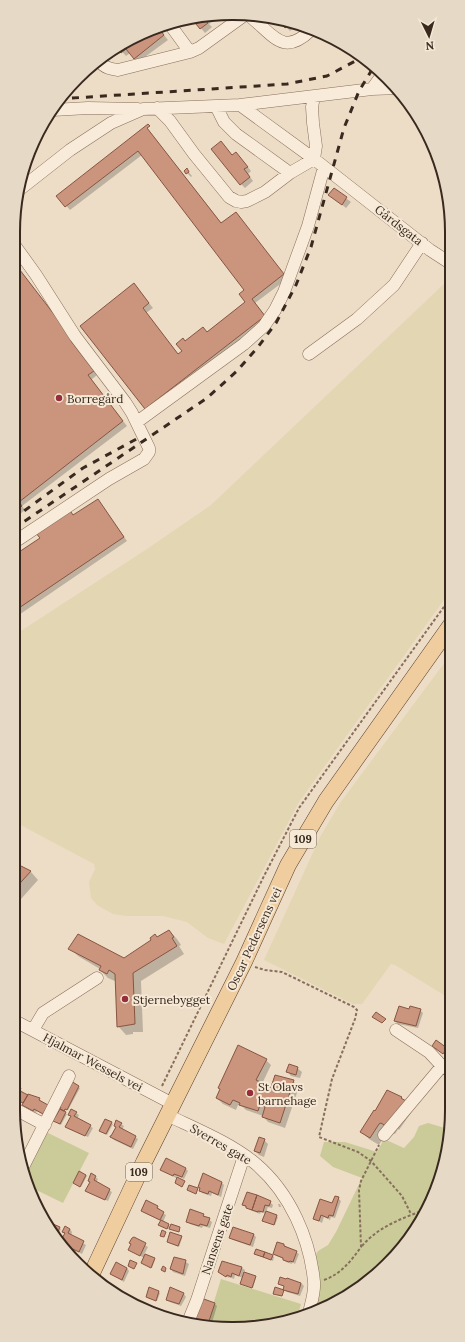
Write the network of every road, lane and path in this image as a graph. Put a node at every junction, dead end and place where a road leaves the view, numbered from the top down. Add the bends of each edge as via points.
1 (238, 20) edge
2 (256, 21) edge
3 (173, 28) edge
4 (308, 34) edge
5 (190, 52) junction
6 (102, 64) edge
7 (379, 79) edge
8 (383, 83) edge
9 (389, 88) edge
10 (372, 89) junction
11 (314, 96) junction
12 (240, 105) junction
13 (216, 106) junction
14 (156, 108) junction
15 (143, 109) junction
16 (59, 110) edge
17 (314, 159) junction
18 (328, 170) junction
19 (290, 172) junction
20 (25, 185) edge
21 (422, 243) junction
22 (20, 253) edge
23 (445, 259) edge
24 (309, 354) dead end
25 (137, 422) junction
26 (20, 538) edge
27 (445, 634) edge
28 (244, 962) junction
29 (97, 978) dead end
30 (20, 1024) edge
31 (33, 1030) junction
32 (396, 1030) dead end
33 (445, 1067) edge
34 (445, 1071) edge
35 (69, 1076) dead end
36 (170, 1109) junction
37 (20, 1112) edge
38 (45, 1125) junction
39 (384, 1135) joint
40 (244, 1156) junction
41 (26, 1161) edge
42 (371, 1161) junction
43 (419, 1212) edge
44 (411, 1214) junction
45 (362, 1247) junction
46 (93, 1270) edge
47 (314, 1284) junction
48 (310, 1308) edge
49 (190, 1318) edge

1 - 5 street via 200,48
2 - 4 street via 280,42 294,42
3 - 5 street
5 - 6 street via 118,70 111,70
7 - 10 street
8 - 10 street
9 - 10 street
10 - 11 street
11 - 12 street
11 - 17 street
12 - 13 street
12 - 17 street, Gårdsgata
13 - 14 street
13 - 19 street via 224,122 236,134
14 - 15 street
14 - 19 street via 170,121 229,197 236,201 247,201 265,192
15 - 16 street
15 - 20 street via 110,123
17 - 18 street, Gårdsgata
17 - 19 street
18 - 21 street, Gårdsgata
18 - 25 street via 284,292 264,326 244,344
21 - 23 street, Gårdsgata
21 - 24 street via 394,285 357,319
22 - 25 street
25 - 26 street via 149,448 144,459 109,479
27 - 28 main road, Oscar Pedersens vei / 109 via 310,826 288,865
28 - 36 main road, Oscar Pedersens vei / 109
28 - 42 path via 257,968 282,972 357,1010 332,1079 318,1137 358,1152
29 - 31 street via 43,1013
30 - 31 street, Hjalmar Wessels vei
31 - 36 street, Hjalmar Wessels vei
32 - 33 street via 429,1052
34 - 39 street
35 - 38 street
36 - 40 street, Sverres gate
36 - 46 main road, Oscar Pedersens vei / 109
37 - 38 street
38 - 41 street
39 - 42 path
40 - 47 street, Sverres gate via 256,1164 287,1201 305,1240
40 - 49 street, Nansens gate
42 - 44 path via 402,1196
42 - 45 path via 359,1190
43 - 44 path
44 - 45 path via 370,1237
45 - 47 path via 342,1270
47 - 48 street, Sverres gate

